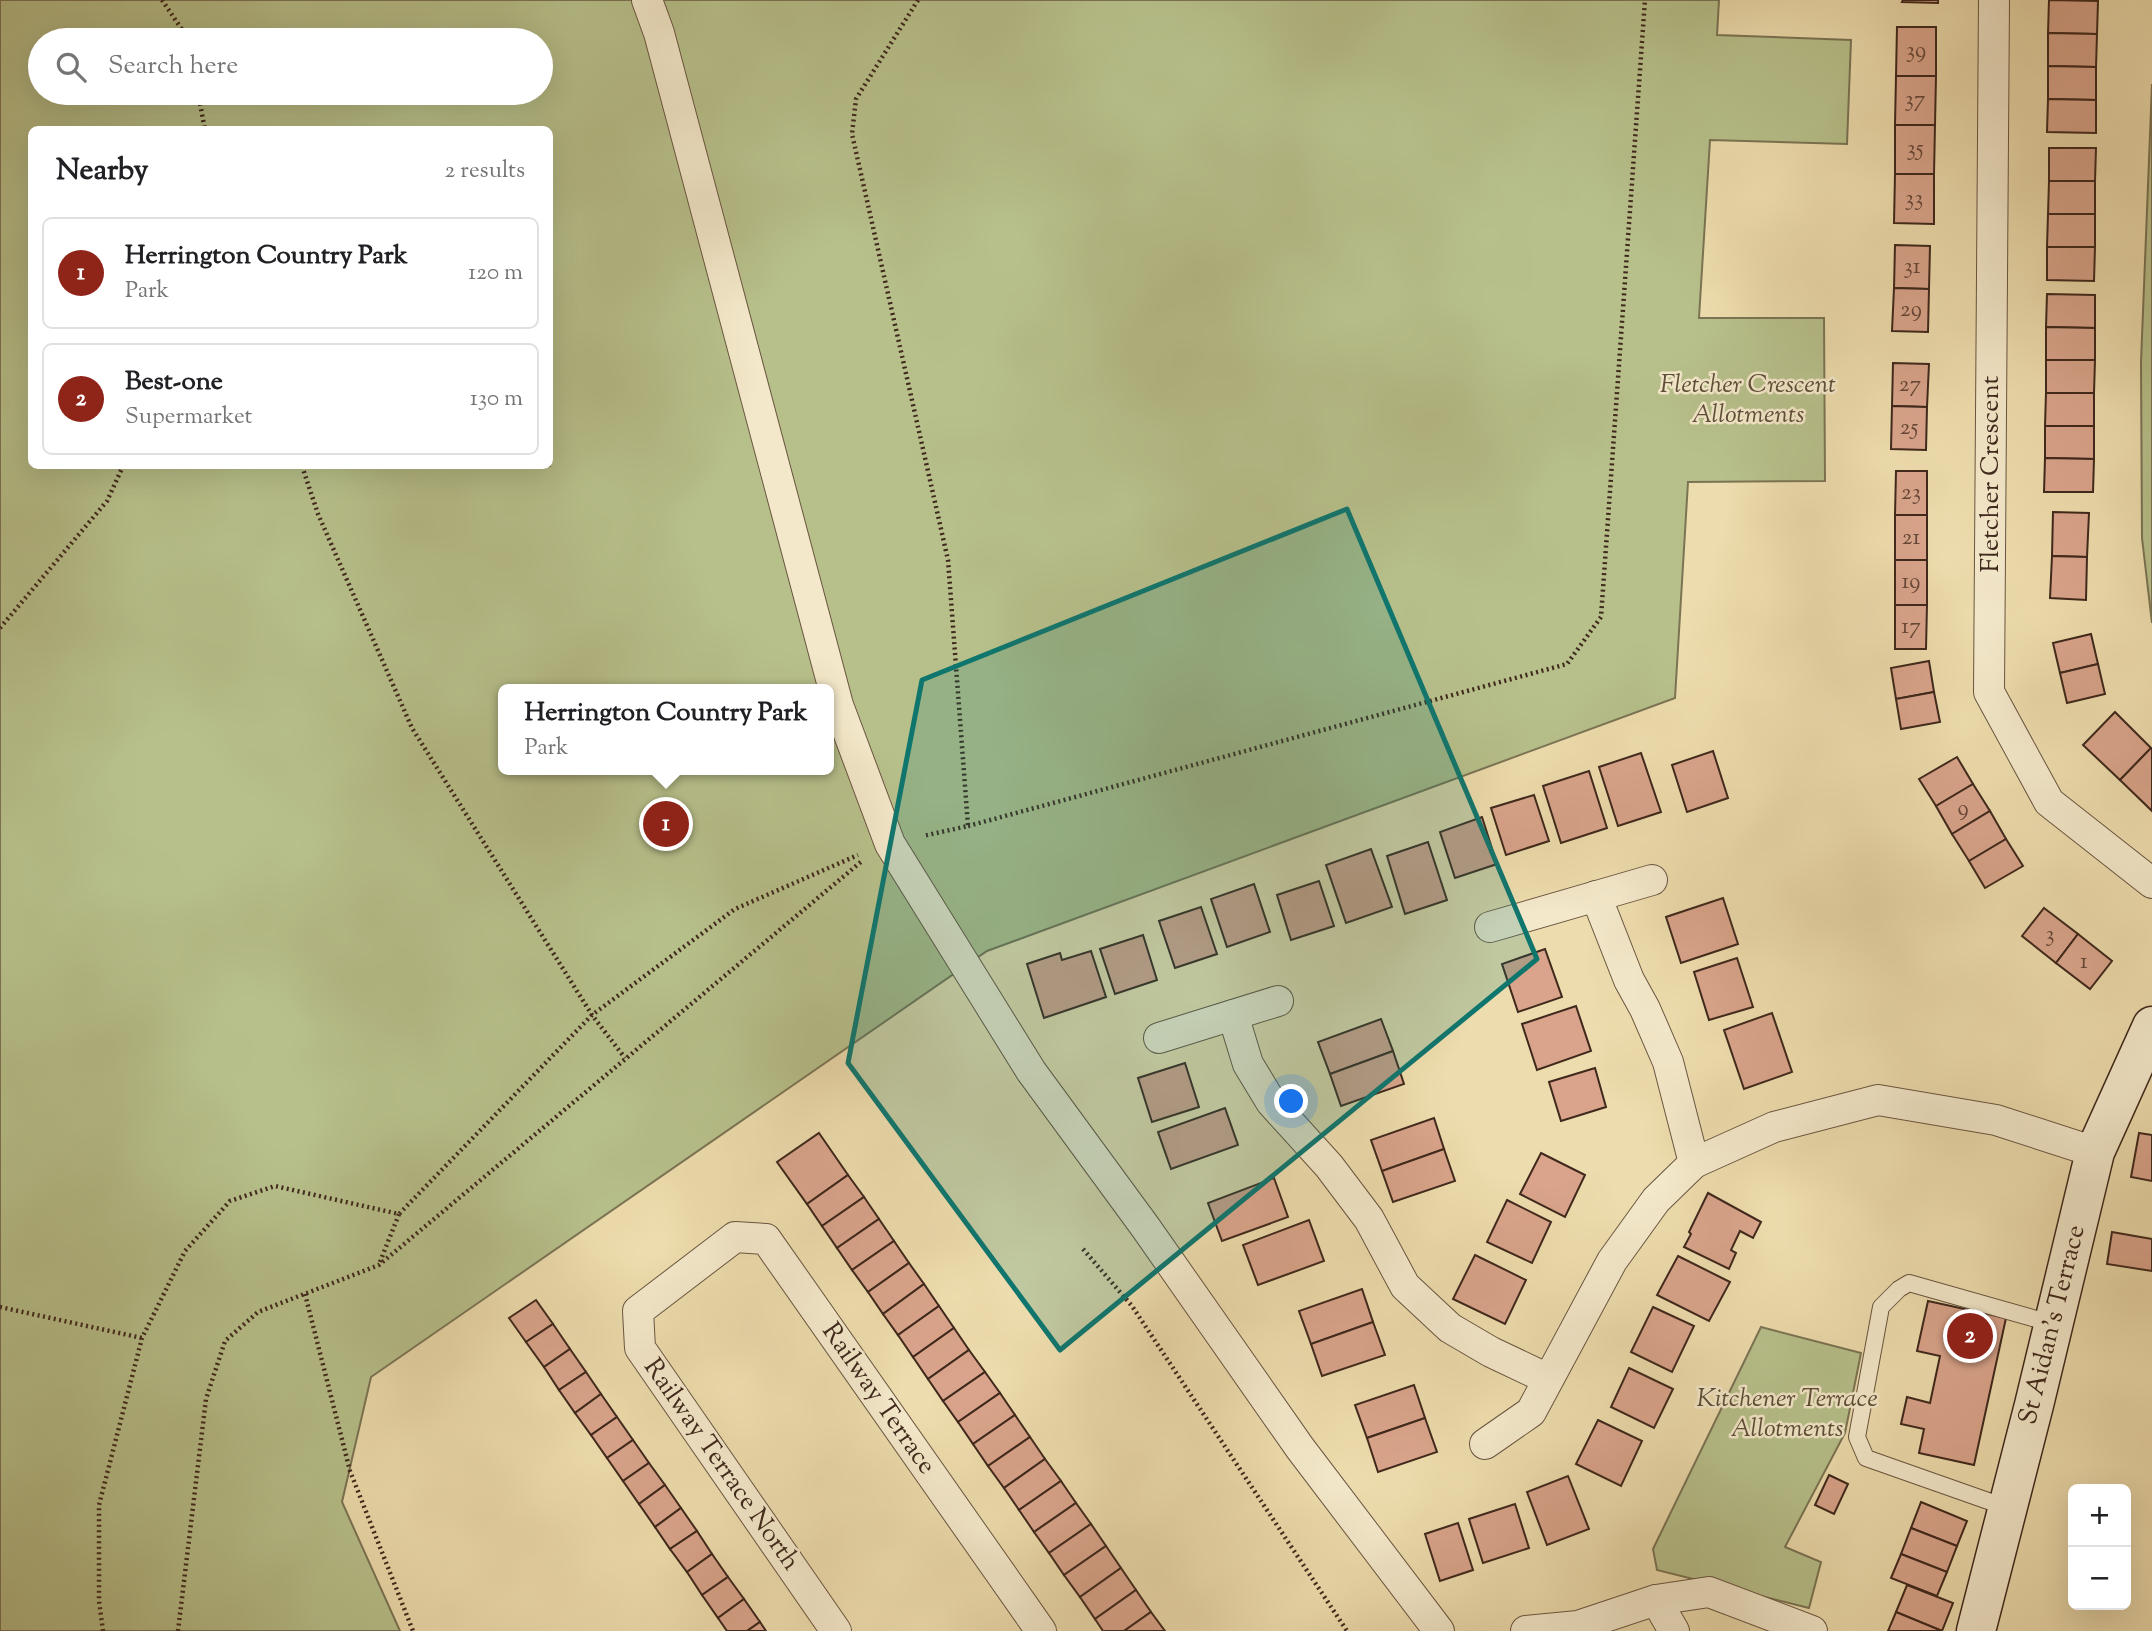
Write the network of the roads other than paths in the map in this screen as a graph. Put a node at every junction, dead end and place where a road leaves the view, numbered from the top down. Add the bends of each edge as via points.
1 (647, 0) edge
2 (1994, 0) edge
3 (832, 684) edge
4 (834, 690) edge
5 (1652, 880) dead end
6 (2152, 883) edge
7 (1596, 896) junction
8 (1490, 928) dead end
9 (1278, 1001) dead end
10 (1233, 1015) junction
11 (2152, 1026) edge
12 (1159, 1038) dead end
13 (2095, 1152) junction
14 (1694, 1163) junction
15 (690, 1272) joint
16 (2054, 1324) junction
17 (1548, 1379) junction
18 (1485, 1444) dead end
19 (2008, 1508) junction
20 (1656, 1600) junction
21 (836, 1631) edge
22 (1041, 1631) edge
23 (1439, 1631) edge
24 (1526, 1631) edge
25 (1674, 1631) edge
26 (1812, 1631) edge
27 (1976, 1631) edge

1 - 3 street
2 - 6 street, Fletcher Crescent via 1989,692 2049,802
4 - 23 street via 885,845 1031,1071 1300,1448
5 - 7 street
7 - 8 street
7 - 14 street via 1668,1062
9 - 10 street
10 - 12 street
10 - 17 street via 1248,1064 1271,1102 1369,1219 1405,1286 1450,1328
11 - 13 main road, St Aidan's Terrace
13 - 14 street via 1996,1120 1878,1100 1774,1127
13 - 16 main road, St Aidan's Terrace
14 - 17 street via 1656,1200 1612,1261
15 - 21 street, Railway Terrace North via 638,1311 640,1348
15 - 22 street, Railway Terrace via 735,1237 766,1239
16 - 19 main road, St Aidan's Terrace
16 - 19 lane via 1909,1283 1881,1307 1857,1437 1866,1458
17 - 18 street via 1531,1412
19 - 27 main road, St Aidan's Terrace
20 - 24 street via 1578,1626
20 - 25 street
20 - 26 street via 1709,1592

